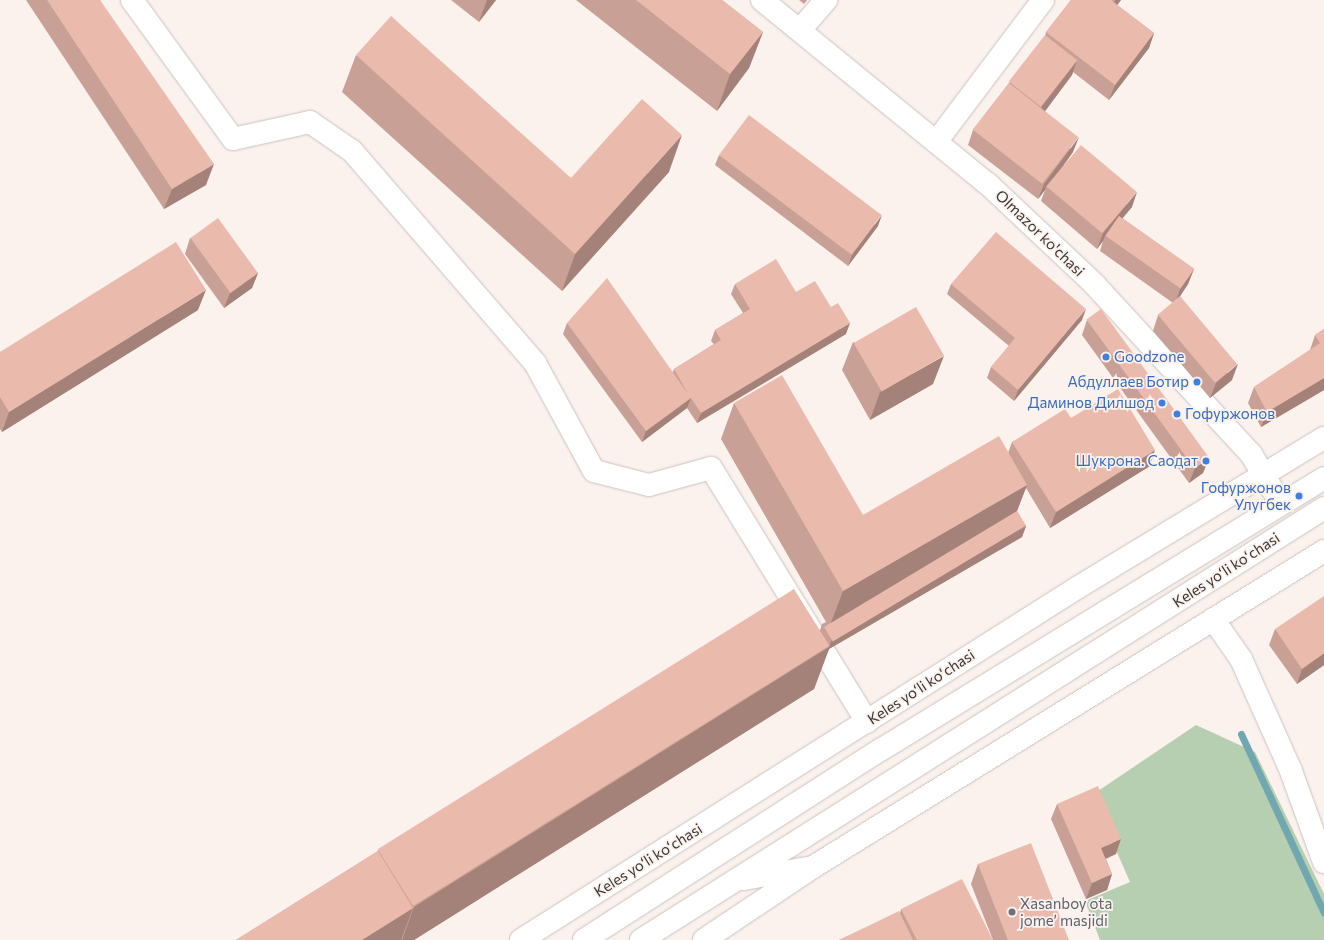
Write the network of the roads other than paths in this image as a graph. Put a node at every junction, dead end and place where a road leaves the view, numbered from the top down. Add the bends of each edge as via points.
1 (132, 0) edge
2 (762, 0) edge
3 (826, 0) edge
4 (1042, 0) edge
5 (800, 30) junction
6 (936, 142) junction
7 (1324, 438) edge
8 (1264, 476) junction
9 (1324, 478) edge
10 (1281, 504) junction
11 (1324, 508) edge
12 (1324, 551) edge
13 (1214, 620) junction
14 (868, 722) junction
15 (1324, 862) edge
16 (813, 867) junction
17 (733, 881) junction
18 (521, 940) edge
19 (584, 940) edge
20 (641, 940) edge
21 (704, 940) edge

1 - 14 street via 233,139 310,122 352,151 535,363 594,471 650,485 711,468
2 - 5 street, Olmazor ko'chasi
3 - 5 street
4 - 6 street
5 - 6 street, Olmazor ko'chasi
6 - 8 street, Olmazor ko'chasi via 988,184 1095,286 1251,454
7 - 8 street, Keles yoʻli koʻchasi
8 - 10 street, Olmazor ko'chasi
8 - 14 street, Keles yoʻli koʻchasi via 1077,588
9 - 10 street, Keles yoʻli koʻchasi
10 - 19 street, Keles yoʻli koʻchasi via 882,749
11 - 17 street, Keles yoʻli koʻchasi
12 - 13 street
13 - 15 street via 1244,666 1291,771
13 - 16 street
14 - 18 street, Keles yoʻli koʻchasi
16 - 17 street
16 - 21 street
17 - 20 street, Keles yoʻli koʻchasi

